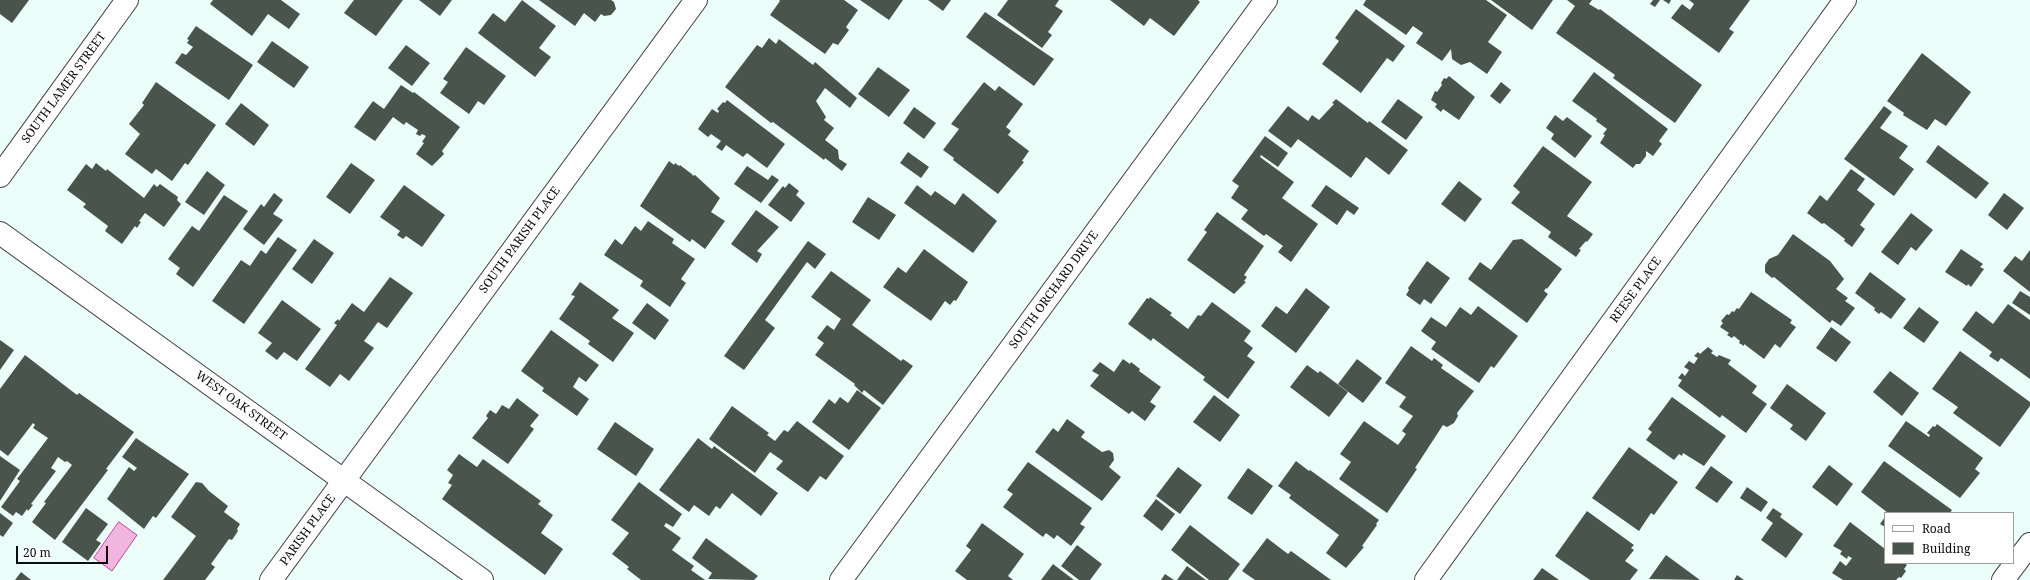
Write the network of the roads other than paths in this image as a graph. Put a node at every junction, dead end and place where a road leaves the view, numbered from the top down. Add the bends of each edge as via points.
1 (127, 0) edge
2 (696, 0) edge
3 (1266, 0) edge
4 (1845, 0) edge
5 (0, 176) edge
6 (0, 233) edge
7 (344, 480) junction
8 (2030, 544) edge
9 (271, 580) edge
10 (482, 580) edge
11 (841, 580) edge
12 (1426, 580) edge
13 (2003, 580) edge

1 - 5 street, SOUTH LAMER STREET
2 - 7 street, SOUTH PARISH PLACE
3 - 11 street, SOUTH ORCHARD DRIVE
4 - 12 street, REESE PLACE
6 - 7 street, WEST OAK STREET
7 - 9 street, PARISH PLACE
7 - 10 street, WEST OAK STREET
8 - 13 street

